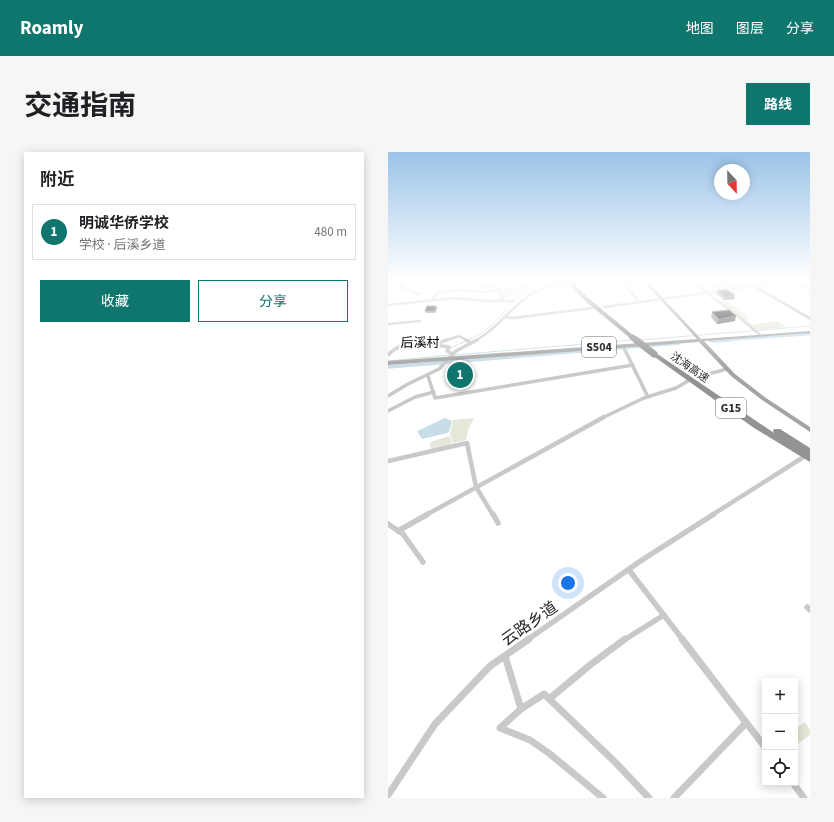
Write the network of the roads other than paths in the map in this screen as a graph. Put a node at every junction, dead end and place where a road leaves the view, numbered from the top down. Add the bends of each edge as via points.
1 (576, 310) edge
2 (600, 310) tunnel mouth
3 (674, 310) edge
4 (729, 310) edge
5 (795, 310) edge
6 (510, 312) edge
7 (504, 317) junction
8 (810, 319) edge
9 (420, 321) dead end
10 (388, 324) edge
11 (810, 332) edge
12 (760, 335) junction
13 (699, 337) junction
14 (469, 341) junction
15 (432, 345) junction
16 (623, 346) junction
17 (388, 355) edge
18 (451, 355) junction
19 (388, 363) edge
20 (633, 365) junction
21 (727, 369) junction
22 (428, 376) junction
23 (697, 377) dead end
24 (688, 381) dead end
25 (434, 392) junction
26 (388, 396) edge
27 (648, 397) junction
28 (388, 411) edge
29 (810, 425) edge
30 (810, 430) edge
31 (807, 455) edge
32 (388, 461) edge
33 (476, 487) junction
34 (498, 523) dead end
35 (388, 524) edge
36 (398, 531) junction
37 (423, 562) dead end
38 (628, 570) junction
39 (664, 615) junction
40 (505, 656) junction
41 (549, 699) junction
42 (521, 709) junction
43 (746, 723) junction
44 (762, 743) edge
45 (795, 786) edge
46 (388, 795) edge
47 (603, 798) edge
48 (649, 798) edge
49 (674, 798) edge
50 (804, 798) edge

1 - 7 street
2 - 31 highway, 沈海高速 / G15, bridge via 656,354 757,426
3 - 13 main road
4 - 12 street
5 - 8 street
6 - 7 street
7 - 14 street via 488,334
9 - 10 street
11 - 12 main road, S504
12 - 13 main road, S504
13 - 16 main road, S504
13 - 21 main road
13 - 29 main road via 753,387
14 - 15 street via 459,336
14 - 18 street
15 - 17 street via 399,345
15 - 18 street via 449,347 447,351
16 - 18 main road, S504
16 - 20 street
18 - 19 main road, S504
18 - 22 street via 441,367
20 - 25 street via 436,398
20 - 27 street
21 - 23 street
21 - 30 main road via 764,399
22 - 25 street
22 - 26 street
24 - 27 street via 676,388
25 - 28 street via 415,397
27 - 33 street via 597,420
31 - 38 street, 云路乡道
32 - 33 street via 468,443
33 - 34 street
33 - 36 street
35 - 36 street
36 - 37 street via 403,534
38 - 39 street
38 - 40 street, 云路乡道
39 - 41 street via 579,672
39 - 43 street
40 - 42 street
40 - 46 street, 云路乡道 via 490,666 435,724
41 - 42 street via 544,694
41 - 48 street
42 - 47 street via 500,728 530,740
43 - 44 street
43 - 49 street
45 - 50 street

